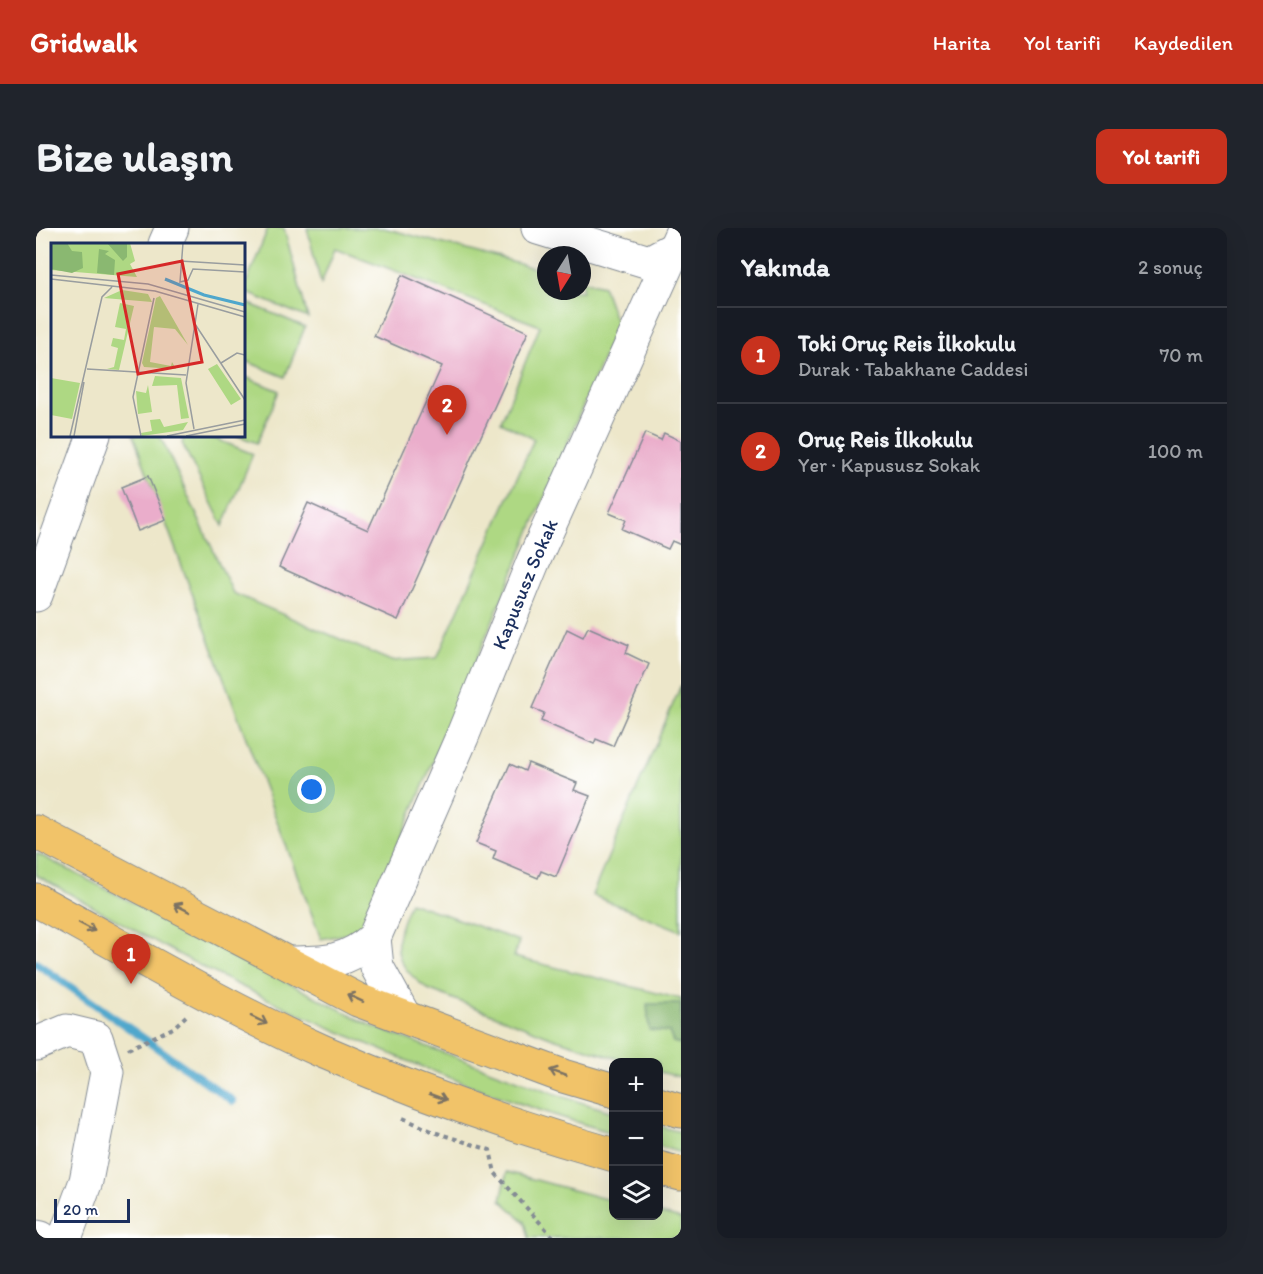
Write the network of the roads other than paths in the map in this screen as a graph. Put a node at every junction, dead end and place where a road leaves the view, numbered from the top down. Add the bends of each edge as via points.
1 (172, 228) edge
2 (538, 228) edge
3 (165, 243) edge
4 (679, 244) edge
5 (94, 436) edge
6 (36, 596) edge
7 (36, 832) edge
8 (36, 900) edge
9 (374, 938) junction
10 (288, 963) junction
11 (404, 1016) junction
12 (36, 1044) edge
13 (609, 1090) edge
14 (663, 1106) edge
15 (681, 1111) edge
16 (609, 1153) edge
17 (663, 1169) edge
18 (681, 1174) edge
19 (36, 1237) edge
20 (41, 1238) edge
21 (65, 1238) edge

1 - 3 street
2 - 4 street via 650,262
4 - 9 street, Kapususz Sokak via 533,562
5 - 6 street
10 -> 7 main road
8 -> 16 main road via 321,1050 502,1120
9 - 10 street via 350,957 321,963
9 - 11 street via 377,968
11 -> 10 main road via 358,1000
13 -> 11 main road
12 - 21 street via 67,1031 96,1038 107,1071 86,1181
14 - 15 main road
17 - 18 main road
19 - 20 street

